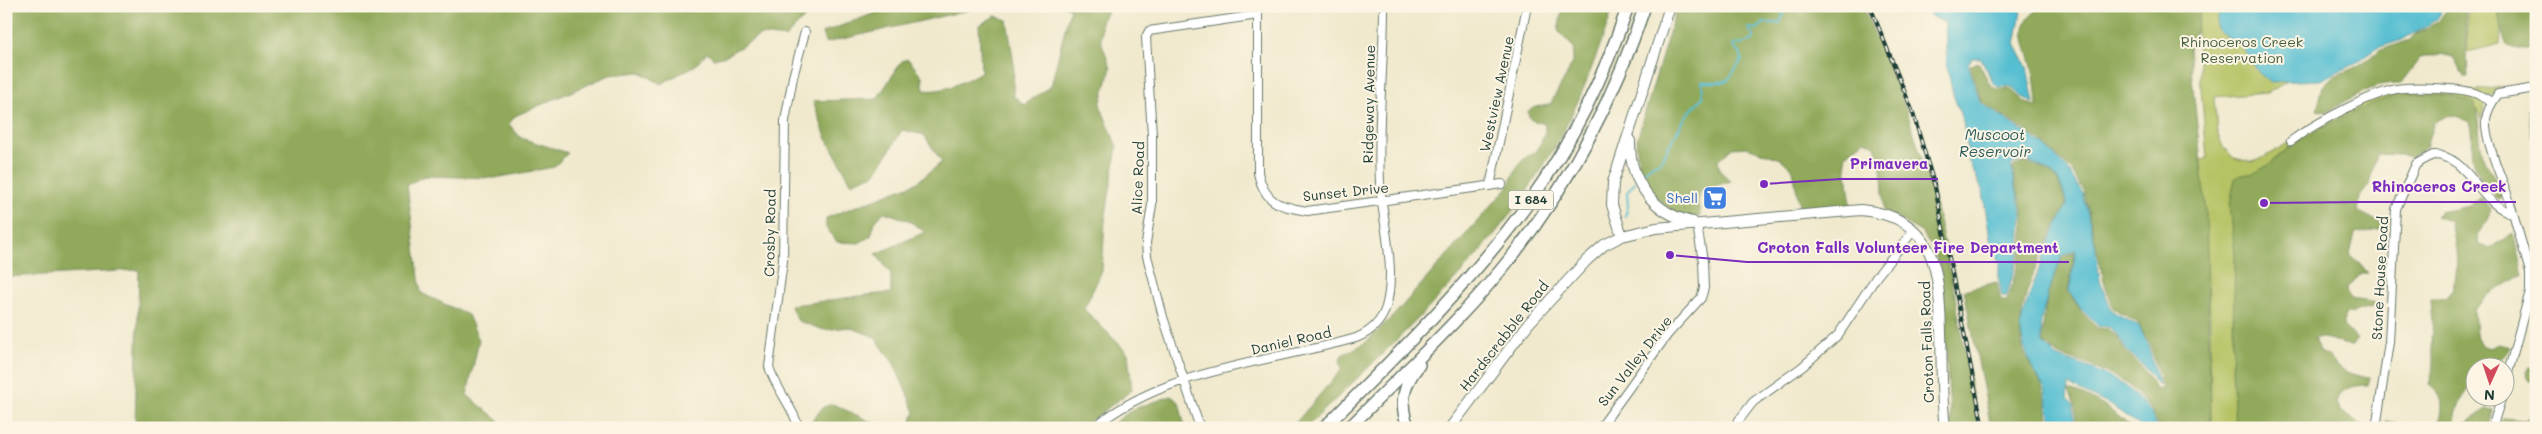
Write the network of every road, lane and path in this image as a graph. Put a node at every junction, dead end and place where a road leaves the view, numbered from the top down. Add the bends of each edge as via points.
1 (1258, 6) edge
2 (1384, 6) edge
3 (1528, 6) edge
4 (1628, 6) edge
5 (1645, 6) edge
6 (1670, 6) edge
7 (1258, 15) junction
8 (805, 32) dead end
9 (2536, 88) edge
10 (2492, 102) junction
11 (1637, 112) junction
12 (2291, 141) dead end
13 (1502, 184) dead end
14 (1490, 186) junction
15 (1383, 201) junction
16 (2513, 213) junction
17 (1709, 224) junction
18 (1697, 225) junction
19 (1913, 230) junction
20 (1622, 236) junction
21 (1446, 328) junction
22 (2513, 356) edge
23 (1185, 380) junction
24 (2499, 406) edge
25 (799, 428) edge
26 (1093, 428) edge
27 (1200, 428) edge
28 (1324, 428) edge
29 (1349, 428) edge
30 (1409, 428) edge
31 (1450, 428) edge
32 (1600, 428) edge
33 (1733, 428) edge
34 (1945, 428) edge
35 (2376, 428) edge
36 (2492, 428) edge

1 - 7 street, Sunset Drive
2 - 15 street, Ridgeway Avenue via 1380,182
3 - 14 street, Westview Avenue
4 - 28 highway, I 684 via 1584,112 1532,198 1457,290
5 - 21 highway, I 684 via 1613,88 1570,173 1512,256
6 - 11 main road
7 - 15 street, Sunset Drive via 1256,154 1261,186 1267,196 1275,203 1307,211
7 - 23 street, Alice Road via 1164,27 1149,31 1146,37 1152,135 1152,205 1147,256 1163,317
8 - 25 street, Crosby Road via 786,121 782,273 770,367 774,383
9 - 10 street via 2498,94
10 - 12 street via 2472,92 2405,88 2387,91 2304,131
10 - 16 street via 2486,118 2488,136
11 - 17 main road via 1630,157 1641,187 1658,206 1674,217
11 - 20 main road via 1612,190 1612,205
13 - 14 street, Sunset Drive
14 - 15 street, Sunset Drive
15 - 23 street, Daniel Road via 1389,288 1383,315 1372,330 1339,343
16 - 22 street via 2530,272 2530,291
16 - 35 street, Stone House Road via 2498,208 2452,161 2432,155 2416,164 2396,209 2389,342
17 - 18 main road, Croton Falls Road
17 - 19 main road, Croton Falls Road via 1861,210 1888,216
18 - 20 main road, Croton Falls Road
18 - 32 street, Sun Valley Drive via 1703,261 1701,298 1668,334
19 - 33 street via 1877,276 1838,335 1753,402
19 - 34 main road, Croton Falls Road via 1930,250 1938,275
20 - 31 main road, Hardscrabble Road via 1596,251 1539,311
21 - 29 highway, I 684
21 - 30 highway via 1439,343 1406,385 1403,409
23 - 26 street, Daniel Road via 1130,402
23 - 27 street, Alice Road
24 - 36 street

